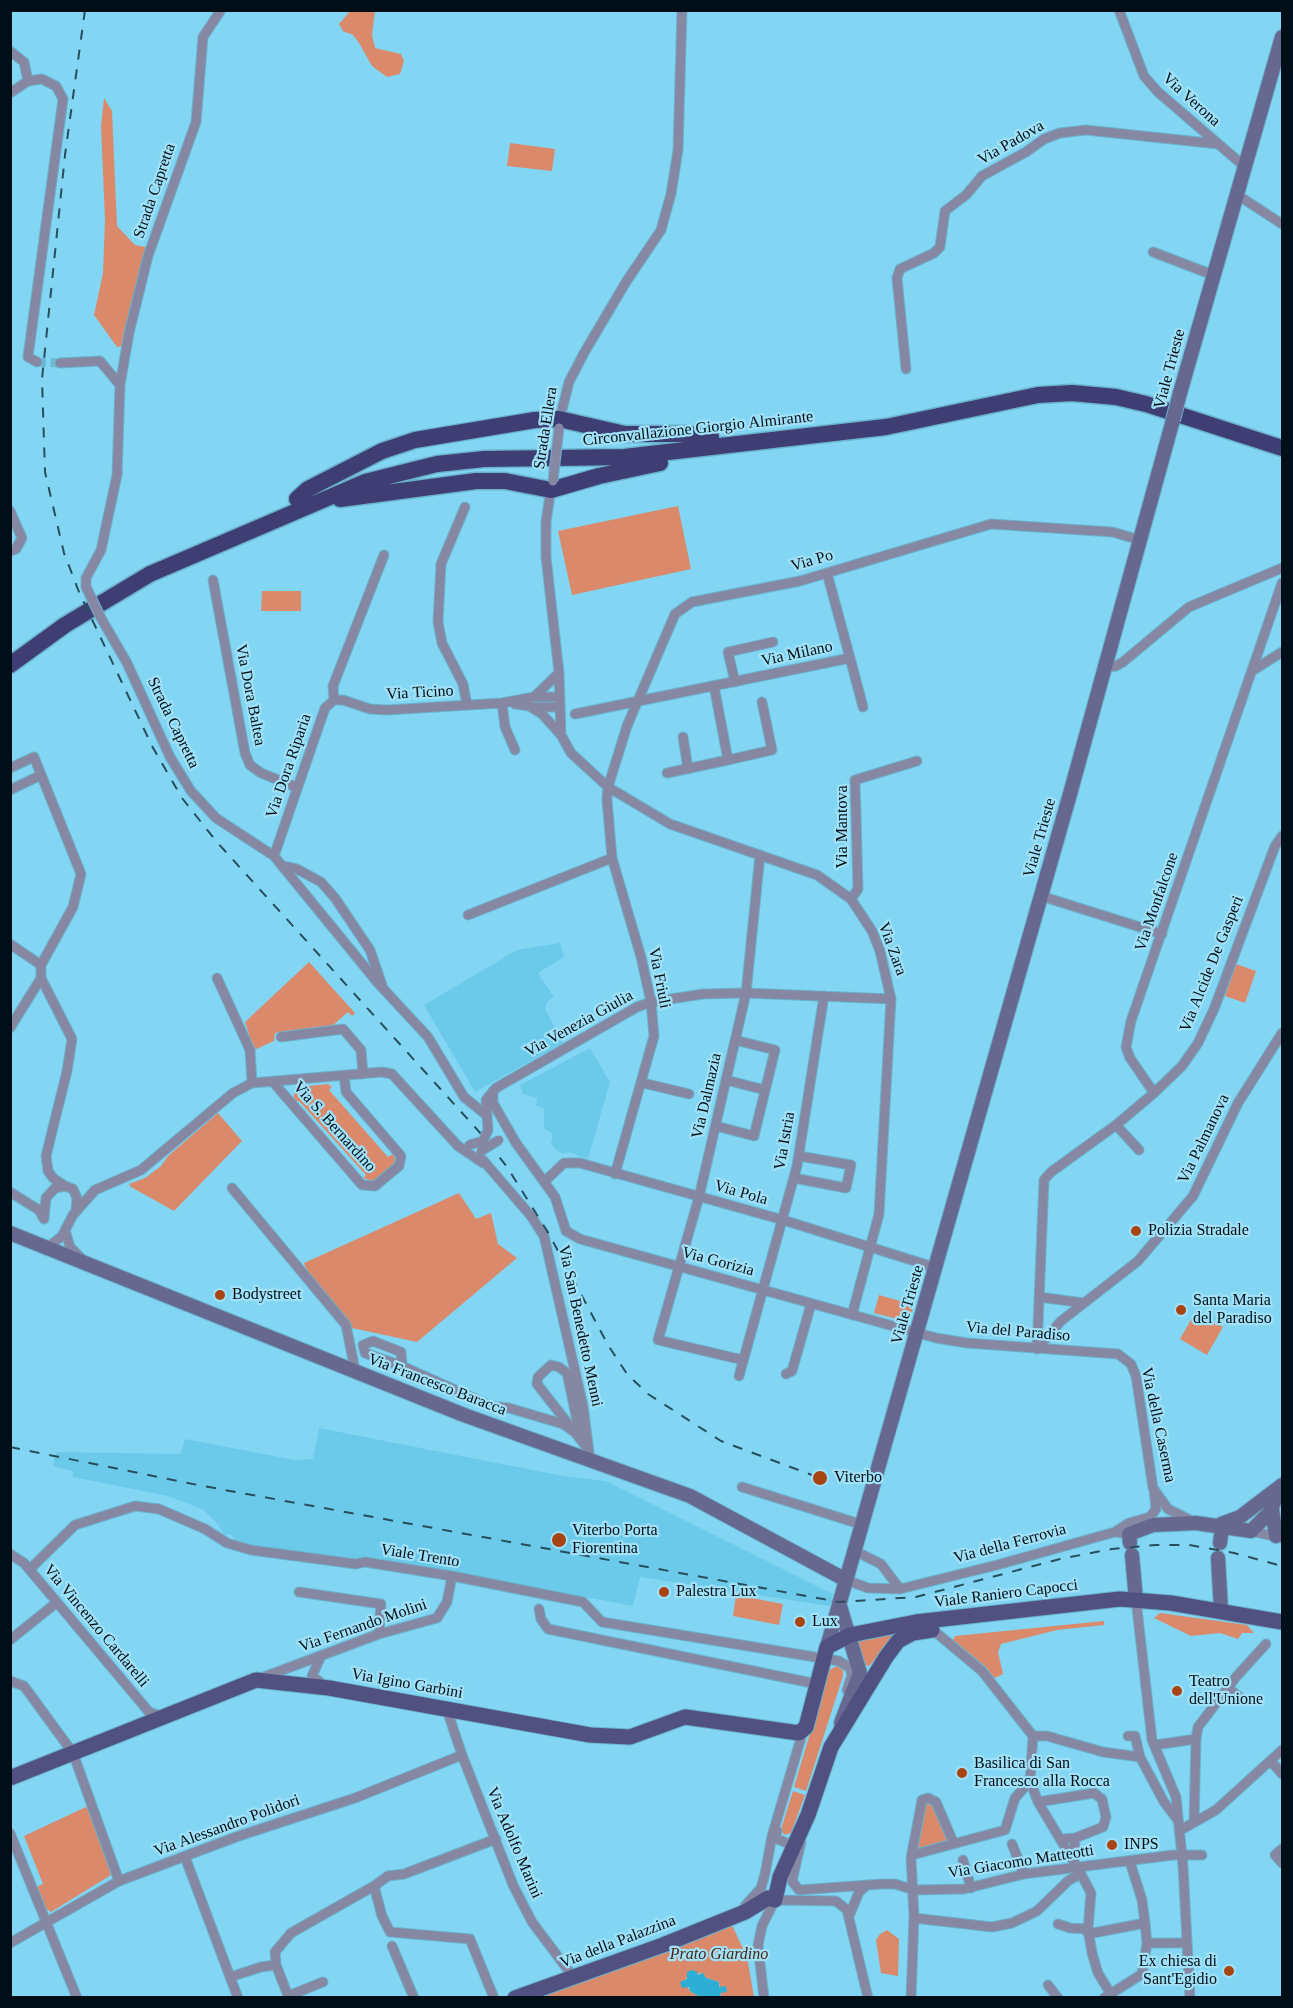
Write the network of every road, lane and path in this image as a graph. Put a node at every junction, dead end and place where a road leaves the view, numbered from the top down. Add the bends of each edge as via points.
1 (220, 10) edge
2 (682, 10) edge
3 (1119, 10) edge
4 (1282, 37) edge
5 (10, 51) edge
6 (27, 81) junction
7 (10, 93) edge
8 (1218, 144) junction
9 (1244, 165) junction
10 (1236, 194) junction
11 (1282, 224) edge
12 (1153, 252) dead end
13 (1214, 275) junction
14 (37, 362) dead end
15 (60, 363) tunnel mouth
16 (906, 369) dead end
17 (120, 386) junction
18 (559, 423) junction
19 (1282, 437) edge
20 (714, 442) junction
21 (1282, 448) edge
22 (552, 486) junction
23 (304, 502) junction
24 (465, 507) dead end
25 (10, 511) edge
26 (1140, 540) junction
27 (10, 551) edge
28 (384, 555) dead end
29 (1282, 568) edge
30 (826, 573) junction
31 (213, 580) dead end
32 (1282, 583) edge
33 (773, 642) dead end
34 (1282, 652) edge
35 (10, 654) edge
36 (850, 658) junction
37 (10, 665) edge
38 (1106, 667) junction
39 (1252, 670) junction
40 (559, 673) junction
41 (735, 682) junction
42 (714, 686) junction
43 (534, 697) junction
44 (334, 700) junction
45 (560, 702) junction
46 (638, 702) junction
47 (762, 702) dead end
48 (506, 703) junction
49 (467, 705) junction
50 (530, 706) junction
51 (864, 707) dead end
52 (575, 714) dead end
53 (561, 735) junction
54 (683, 737) dead end
55 (515, 750) dead end
56 (728, 760) junction
57 (917, 761) dead end
58 (10, 768) edge
59 (688, 769) junction
60 (667, 773) dead end
61 (41, 775) junction
62 (296, 787) junction
63 (608, 787) junction
64 (10, 790) edge
65 (1282, 836) edge
66 (760, 855) junction
67 (273, 856) junction
68 (612, 858) junction
69 (283, 866) junction
70 (1041, 896) junction
71 (851, 899) junction
72 (468, 915) dead end
73 (1162, 934) junction
74 (10, 944) edge
75 (41, 965) junction
76 (41, 978) junction
77 (217, 978) dead end
78 (384, 989) junction
79 (747, 993) junction
80 (824, 996) junction
81 (891, 999) junction
82 (651, 1002) junction
83 (10, 1028) edge
84 (1282, 1032) edge
85 (281, 1036) dead end
86 (735, 1041) junction
87 (363, 1074) junction
88 (344, 1076) junction
89 (726, 1080) junction
90 (273, 1082) junction
91 (252, 1083) junction
92 (643, 1083) junction
93 (765, 1090) junction
94 (493, 1091) junction
95 (1154, 1093) junction
96 (689, 1094) dead end
97 (485, 1114) junction
98 (1116, 1125) junction
99 (716, 1126) junction
100 (483, 1141) junction
101 (516, 1143) junction
102 (469, 1149) junction
103 (1139, 1150) dead end
104 (481, 1151) junction
105 (799, 1156) junction
106 (483, 1163) junction
107 (615, 1174) junction
108 (794, 1178) junction
109 (544, 1182) junction
110 (69, 1188) junction
111 (232, 1188) dead end
112 (95, 1190) junction
113 (10, 1192) edge
114 (699, 1197) junction
115 (75, 1212) junction
116 (783, 1220) junction
117 (65, 1230) junction
118 (10, 1233) edge
119 (47, 1248) junction
120 (870, 1248) junction
121 (92, 1267) junction
122 (678, 1267) junction
123 (937, 1268) junction
124 (762, 1289) junction
125 (1039, 1297) junction
126 (1066, 1301) junction
127 (1084, 1303) junction
128 (811, 1304) junction
129 (852, 1315) junction
130 (1061, 1321) junction
131 (917, 1332) junction
132 (1037, 1349) junction
133 (1118, 1354) joint
134 (743, 1360) junction
135 (402, 1366) dead end
136 (355, 1371) junction
137 (786, 1374) dead end
138 (739, 1376) dead end
139 (573, 1431) junction
140 (581, 1439) junction
141 (590, 1455) junction
142 (742, 1487) dead end
143 (1281, 1487) edge
144 (1153, 1488) junction
145 (1268, 1505) junction
146 (863, 1525) junction
147 (1209, 1525) junction
148 (1251, 1531) junction
149 (1279, 1537) edge
150 (1127, 1541) junction
151 (1220, 1542) dead end
152 (855, 1551) junction
153 (10, 1554) edge
154 (1218, 1558) dead end
155 (30, 1569) junction
156 (452, 1576) junction
157 (846, 1580) junction
158 (900, 1589) junction
159 (299, 1592) dead end
160 (1136, 1600) junction
161 (56, 1603) junction
162 (841, 1608) junction
163 (539, 1609) dead end
164 (1221, 1610) junction
165 (1282, 1622) edge
166 (880, 1629) junction
167 (933, 1630) junction
168 (379, 1634) junction
169 (850, 1635) junction
170 (10, 1640) edge
171 (1266, 1644) dead end
172 (321, 1656) junction
173 (826, 1664) junction
174 (256, 1680) junction
175 (10, 1681) edge
176 (328, 1688) junction
177 (1228, 1688) junction
178 (1245, 1701) dead end
179 (142, 1705) junction
180 (447, 1710) junction
181 (162, 1717) junction
182 (140, 1725) junction
183 (803, 1730) junction
184 (1033, 1736) junction
185 (1128, 1736) dead end
186 (1196, 1739) junction
187 (1154, 1742) junction
188 (831, 1747) junction
189 (1282, 1750) edge
190 (73, 1753) junction
191 (462, 1755) junction
192 (1140, 1757) junction
193 (1271, 1761) junction
194 (1282, 1774) edge
195 (10, 1778) edge
196 (1030, 1781) junction
197 (1038, 1802) junction
198 (808, 1815) junction
199 (1177, 1819) junction
200 (1195, 1821) junction
201 (1179, 1831) junction
202 (10, 1833) edge
203 (1060, 1837) junction
204 (1075, 1838) junction
205 (496, 1839) junction
206 (957, 1844) junction
207 (1012, 1844) dead end
208 (794, 1846) junction
209 (1282, 1849) edge
210 (912, 1855) junction
211 (1182, 1855) junction
212 (1202, 1855) dead end
213 (185, 1857) junction
214 (963, 1860) dead end
215 (1130, 1862) junction
216 (1282, 1863) edge
217 (1078, 1868) junction
218 (1024, 1874) junction
219 (119, 1881) junction
220 (867, 1885) junction
221 (374, 1886) junction
222 (971, 1887) junction
223 (914, 1890) junction
224 (775, 1900) junction
225 (850, 1914) junction
226 (732, 1917) junction
227 (914, 1918) junction
228 (44, 1922) junction
229 (1145, 1923) junction
230 (1058, 1924) dead end
231 (1088, 1931) junction
232 (10, 1943) edge
233 (1147, 1943) junction
234 (1187, 1943) junction
235 (392, 1946) dead end
236 (276, 1965) junction
237 (230, 1977) junction
238 (574, 1978) junction
239 (323, 1982) dead end
240 (1048, 1985) dead end
241 (1109, 1996) edge
242 (288, 1997) edge
243 (77, 1998) edge
244 (238, 1998) edge
245 (414, 1998) edge
246 (494, 1998) edge
247 (515, 1998) edge
248 (764, 1998) edge
249 (868, 1998) edge
250 (911, 1998) edge
251 (1058, 1998) edge
252 (1190, 1998) edge

1 - 17 street, Strada Capretta via 203,36 196,122 148,256
2 - 18 street, Strada Ellera via 678,150 662,230 584,352 569,382
3 - 8 street, Via Verona via 1144,76
4 - 9 main road, Viale Trieste
5 - 6 street via 26,66
6 - 7 street
6 - 14 street via 52,83 63,99 28,357
8 - 9 street
8 - 16 street, Via Padova via 1086,130 1060,133 982,176 945,212 940,247 900,269 897,278
9 - 10 main road, Viale Trieste
10 - 11 street
10 - 13 main road, Viale Trieste
12 - 13 street
13 - 26 main road, Viale Trieste, bridge
15 - 17 street via 100,361
17 - 67 street, Strada Capretta, bridge via 117,475 101,550 86,578 86,587 127,663 170,757 191,791 216,818
18 - 20 highway via 625,434 686,434
18 - 22 street, Strada Ellera, bridge
18 - 23 highway via 535,420 416,440 382,451 308,489
19 - 20 highway, Circonvallazione Giorgio Almirante via 1155,396 1113,387 1052,383 905,414
20 - 21 highway, Circonvallazione Giorgio Almirante via 886,427 1038,395 1072,393 1146,404
20 - 22 highway via 687,457
20 - 23 highway, Circonvallazione Giorgio Almirante via 489,449 422,457 366,472
22 - 23 highway via 476,481
22 - 40 street, Strada Ellera via 546,557
23 - 35 highway, Circonvallazione Giorgio Almirante via 126,576
23 - 37 highway, Circonvallazione Giorgio Almirante via 121,590
24 - 49 street via 441,564 438,630 463,684
25 - 27 street via 22,538 16,549
26 - 30 street, Via Po via 1112,532 997,523
26 - 38 main road, Viale Trieste
28 - 44 street, Via Dora Riparia via 333,686
29 - 38 street via 1189,607 1123,662
30 - 36 street, Via Milano
30 - 46 street, Via Po via 692,602 681,608 671,622
31 - 62 street, Via Dora Baltea via 245,753 250,765 261,773
32 - 39 street, Via Monfalcone
33 - 41 street, Via Milano via 728,652
34 - 39 street
36 - 41 street, Via Milano
36 - 51 street
38 - 70 main road, Viale Trieste
39 - 73 street, Via Monfalcone
40 - 43 street
40 - 45 street, Strada Ellera
41 - 42 street, Via Milano
42 - 46 street, Via Milano
42 - 56 street
43 - 45 street
43 - 48 street
44 - 49 street, Via Ticino via 379,710
44 - 62 street, Via Dora Riparia via 325,708
45 - 50 street
45 - 53 street, Strada Ellera
46 - 52 street, Via Milano
46 - 63 street, Via Po via 615,758
47 - 56 street via 772,750
48 - 49 street, Via Ticino
48 - 50 street
48 - 55 street via 505,727
50 - 53 street
53 - 63 street via 576,758
54 - 59 street
56 - 59 street
57 - 71 street, Via Mantova via 855,780 858,889
58 - 61 street via 34,757
59 - 60 street
61 - 64 street
61 - 75 street via 81,874 73,907
62 - 67 street, Via Dora Riparia
63 - 66 street, Via Zara via 670,824
63 - 68 street, Via Friuli
65 - 95 street, Via Alcide De Gasperi via 1198,1042 1182,1066
66 - 71 street, Via Zara via 817,875
66 - 79 street, Via Dalmazia
67 - 69 street, Strada Capretta
68 - 72 street
68 - 82 street, Via Friuli
69 - 78 street, Strada Capretta
69 - 78 street via 321,882 335,898 370,951
70 - 73 street
70 - 123 main road, Viale Trieste
71 - 81 street, Via Zara via 880,951
73 - 95 street, Via Monfalcone via 1131,1021 1126,1047
74 - 75 street
75 - 76 street
76 - 83 street
76 - 110 street via 73,1046 46,1156 53,1178
77 - 91 street via 250,1050
78 - 97 street, Strada Capretta via 428,1037 464,1097
79 - 80 street, Via Venezia Giulia
79 - 82 street, Via Venezia Giulia via 703,994
79 - 86 street, Via Dalmazia
80 - 81 street, Via Venezia Giulia
80 - 105 street, Via Istria
81 - 120 street, Via Zara via 879,1214
82 - 92 street, Via Friuli via 654,1036
82 - 94 street, Via Venezia Giulia
84 - 127 street, Via Palmanova via 1238,1102 1193,1196 1138,1261
85 - 87 street via 343,1029 361,1050
86 - 89 street, Via Dalmazia
86 - 93 street via 775,1050
87 - 88 street
87 - 102 street, Via San Benedetto Menni via 382,1072 398,1078 450,1136
88 - 90 street
88 - 90 street, Via S. Bernardino via 346,1092 401,1156 399,1166 375,1186 362,1185
89 - 93 street
89 - 99 street, Via Dalmazia
90 - 91 street
91 - 112 street via 233,1093 148,1165
92 - 96 street
92 - 107 street, Via Friuli
93 - 99 street via 754,1136
94 - 97 street via 486,1100
94 - 101 street, Via Gorizia via 493,1103
95 - 98 street
97 - 100 street, bridge via 488,1130
98 - 103 street
98 - 125 street via 1044,1180
99 - 114 street, Via Dalmazia
100 - 102 street, bridge
100 - 104 street, bridge
101 - 104 street, bridge via 499,1140
101 - 109 street, Via Gorizia
102 - 104 street
102 - 106 street, Via San Benedetto Menni
104 - 106 street
105 - 108 street, Via Istria
105 - 108 street via 851,1166 846,1188
106 - 141 street, Via San Benedetto Menni via 544,1236 583,1406
107 - 109 street, Via Pola via 569,1161
107 - 114 street, Via Pola
108 - 116 street, Via Istria
109 - 122 street, Via Gorizia via 555,1197 563,1226 571,1235
110 - 112 street
110 - 113 street via 55,1188 48,1194 44,1219 39,1210
110 - 115 street via 78,1203
111 - 136 street via 346,1325
112 - 115 street
114 - 116 street, Via Pola
114 - 122 street, Via Dalmazia
115 - 117 street
116 - 120 street, Via Pola
116 - 124 street, Via Istria
117 - 119 street
117 - 121 street via 73,1251
118 - 119 main road, Via Francesco Baracca
119 - 121 main road, Via Francesco Baracca
120 - 123 street, Via Pola
120 - 129 street, Via Zara
121 - 136 main road, Via Francesco Baracca
122 - 124 street, Via Gorizia
122 - 134 street, Via Dalmazia via 658,1340
123 - 131 main road, Viale Trieste
124 - 128 street, Via Gorizia
124 - 134 street, Via Istria
125 - 126 street
125 - 132 street
126 - 127 street
126 - 130 street
127 - 130 street, Via Palmanova
128 - 129 street, Via Gorizia
128 - 137 street via 792,1371
129 - 131 street, Via Gorizia
130 - 132 street, Via Palmanova
131 - 132 street, Via del Paradiso via 967,1343
131 - 146 main road, Viale Trieste
132 - 133 street, Via del Paradiso
133 - 144 street, Via della Caserma via 1131,1364 1136,1376
134 - 138 street, Via Istria
135 - 139 street via 491,1406 509,1407 552,1420
136 - 141 main road, Via Francesco Baracca via 464,1415
139 - 140 street
139 - 140 street via 537,1384 538,1377 551,1365 567,1374
140 - 141 street
141 - 157 main road, Via Francesco Baracca via 709,1504
142 - 146 street
143 - 145 main road
144 - 147 street, Via della Caserma via 1168,1509
144 - 150 street via 1156,1509 1150,1517 1129,1523
145 - 147 main road via 1236,1520
145 - 148 main road
145 - 149 main road
146 - 152 main road, Viale Trieste
147 - 148 main road, Via della Ferrovia
147 - 150 main road, Via della Ferrovia via 1153,1525
147 - 151 main road
148 - 149 street, Via della Ferrovia
150 - 158 street, Via della Ferrovia via 997,1565
150 - 160 main road
152 - 157 main road, Viale Trieste
152 - 158 street via 881,1564
153 - 155 street, Via Vincenzo Cardarelli
154 - 164 main road
155 - 156 street, Viale Trento via 75,1525 135,1506 159,1509 205,1529 227,1544 251,1550
155 - 161 street, Via Vincenzo Cardarelli
156 - 168 street, Via Fernando Molini via 447,1602 437,1618
156 - 173 street, Viale Trento via 583,1602 602,1622
157 - 158 street, Via della Ferrovia via 868,1588
157 - 162 main road, Viale Trieste
159 - 168 street via 381,1604
160 - 164 main road, Viale Raniero Capocci
160 - 166 main road, Viale Raniero Capocci
160 - 167 main road, Viale Raniero Capocci via 1120,1606
160 - 187 street
161 - 170 street
161 - 179 street, Via Vincenzo Cardarelli
162 - 166 main road via 862,1627
162 - 169 main road
162 - 173 main road, Viale Trieste
163 - 173 street via 548,1629
164 - 165 main road, Viale Raniero Capocci
166 - 169 main road, Viale Raniero Capocci
167 - 184 street via 982,1671
167 - 188 main road, Viale Raniero Capocci via 899,1640
168 - 172 street, Via Fernando Molini
169 - 173 main road, Viale Raniero Capocci
169 - 188 main road via 860,1673
171 - 177 street
172 - 174 street, Via Fernando Molini
172 - 176 street via 312,1676
173 - 183 main road
173 - 188 street via 846,1664 852,1674
174 - 176 main road, Via Igino Garbini
174 - 181 main road, Via Igino Garbini
175 - 190 street via 24,1686
176 - 180 main road, Via Igino Garbini
177 - 178 street
177 - 186 street via 1198,1727
179 - 181 street
179 - 182 street, Via Vincenzo Cardarelli
180 - 183 main road, Via Igino Garbini via 590,1735 630,1737 685,1717
180 - 191 street, Via Adolfo Marini
181 - 182 main road, Via Igino Garbini
182 - 190 main road, Via Igino Garbini
183 - 208 street via 806,1740 775,1838
183 - 226 street, Via della Palazzina via 761,1888
184 - 192 street
184 - 196 street
185 - 192 street via 1136,1736
186 - 187 street
186 - 200 street
187 - 199 street via 1176,1797
188 - 198 main road
189 - 193 street
190 - 195 main road, Via Igino Garbini
190 - 219 street
191 - 205 street, Via Adolfo Marini
191 - 213 street, Via Alessandro Polidori via 355,1798
192 - 199 street
193 - 194 street
193 - 200 street via 1216,1810
196 - 197 street
196 - 206 street via 1015,1798 1005,1830
197 - 203 street
197 - 204 street via 1094,1793 1102,1799 1105,1825
198 - 208 main road
198 - 220 street, Via Giacomo Matteotti via 792,1881 795,1888
199 - 201 street
200 - 201 street
201 - 211 street
202 - 228 street
203 - 204 street
203 - 217 street
204 - 217 street
205 - 221 street via 404,1874 388,1876
205 - 238 street, Via Adolfo Marini via 532,1922
206 - 210 street
206 - 210 street via 936,1802 928,1798 922,1800
207 - 218 street
208 - 224 main road
209 - 216 street via 1275,1855
210 - 223 street
211 - 212 street, Via Giacomo Matteotti
211 - 215 street, Via Giacomo Matteotti
211 - 234 street
213 - 219 street, Via Alessandro Polidori
213 - 237 street
214 - 222 street
215 - 217 street, Via Giacomo Matteotti
215 - 229 street
217 - 218 street, Via Giacomo Matteotti
217 - 227 street via 1037,1911 1012,1923 992,1927
217 - 231 street via 1091,1893
218 - 222 street, Via Giacomo Matteotti
219 - 228 street, Via Alessandro Polidori
220 - 223 street, Via Giacomo Matteotti via 895,1884
220 - 225 street via 859,1892
221 - 236 street via 291,1933 275,1952
221 - 246 street via 390,1932 470,1939
222 - 223 street, Via Giacomo Matteotti
223 - 227 street
224 - 225 street via 836,1901
224 - 226 main road, Via della Palazzina via 768,1898
224 - 248 street via 758,1945
225 - 249 street
226 - 238 main road, Via della Palazzina
227 - 250 street
228 - 232 street, Via Alessandro Polidori
228 - 243 street
229 - 231 street
229 - 233 street
230 - 231 street
231 - 241 street via 1098,1973
233 - 234 street
233 - 241 street via 1143,1974
234 - 252 street
235 - 245 street
236 - 237 street
236 - 242 street
237 - 244 street
238 - 247 main road, Via della Palazzina
239 - 242 street
240 - 251 street

